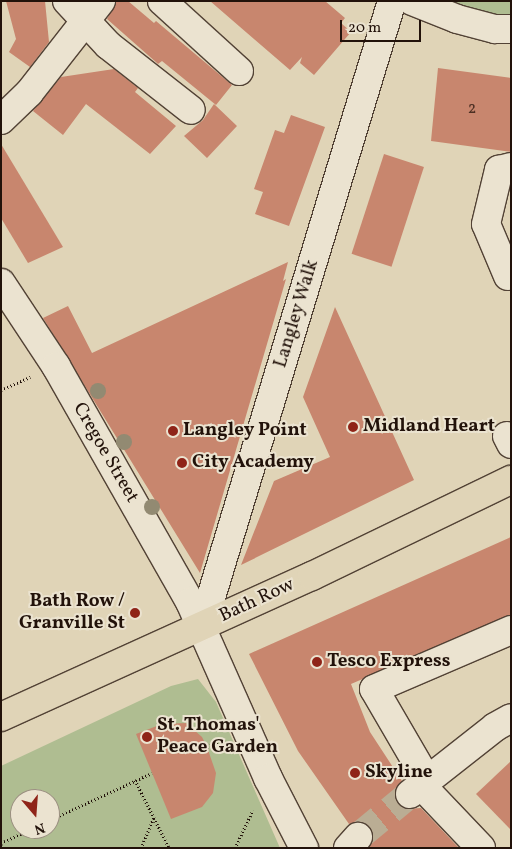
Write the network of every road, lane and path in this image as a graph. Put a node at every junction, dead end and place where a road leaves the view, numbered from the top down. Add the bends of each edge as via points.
1 (67, 1) edge
2 (162, 1) edge
3 (392, 1) edge
4 (412, 1) edge
5 (93, 11) edge
6 (511, 29) edge
7 (239, 71) dead end
8 (191, 110) dead end
9 (1, 120) edge
10 (511, 167) edge
11 (508, 276) dead end
12 (1, 283) edge
13 (511, 480) edge
14 (202, 627) junction
15 (511, 630) edge
16 (1, 717) edge
17 (511, 718) edge
18 (152, 773) dead end
19 (268, 778) junction
20 (135, 780) junction
21 (420, 786) junction
22 (60, 815) edge
23 (154, 818) junction
24 (1, 844) edge
25 (6, 848) edge
26 (141, 848) edge
27 (169, 848) edge
28 (235, 848) edge
29 (304, 848) edge
30 (481, 848) edge

1 - 5 street
2 - 7 street
3 - 14 street, Langley Walk
4 - 6 street via 456,19 495,29
5 - 8 street via 108,45
5 - 9 street via 29,93
10 - 11 street via 499,170 486,224
12 - 14 street, Cregoe Street via 56,366
13 - 14 main road, Bath Row
14 - 16 main road, Bath Row
14 - 19 street, Cregoe Street
15 - 21 street via 374,689
17 - 21 street
18 - 20 path
19 - 28 path
19 - 29 street, Cregoe Street
20 - 22 path
20 - 23 path
21 - 30 street
23 - 26 path
23 - 27 path
24 - 25 path

